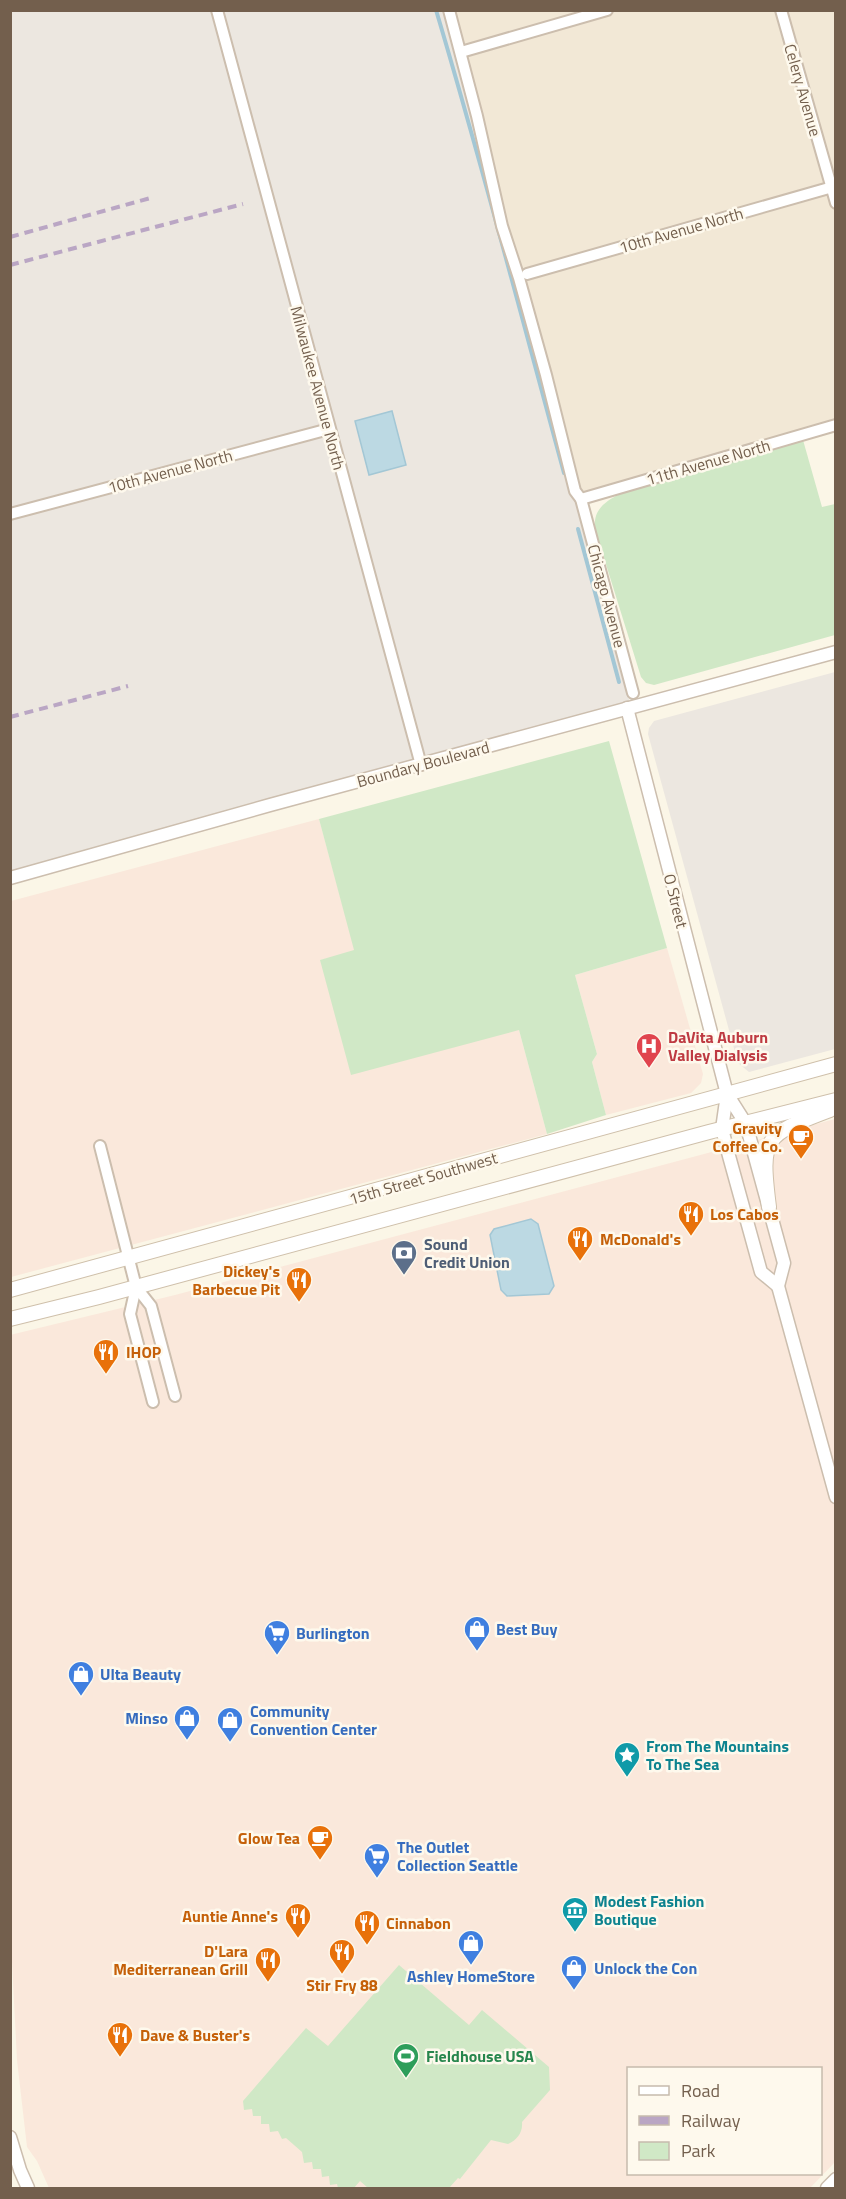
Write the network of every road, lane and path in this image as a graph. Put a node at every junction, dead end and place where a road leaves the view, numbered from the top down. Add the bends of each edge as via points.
1 (217, 10) edge
2 (450, 10) edge
3 (607, 10) edge
4 (781, 10) edge
5 (461, 52) junction
6 (833, 187) edge
7 (836, 203) edge
8 (527, 274) dead end
9 (836, 425) edge
10 (329, 429) junction
11 (580, 499) junction
12 (10, 514) edge
13 (836, 652) edge
14 (633, 693) dead end
15 (627, 708) junction
16 (421, 765) junction
17 (10, 878) edge
18 (836, 1064) edge
19 (727, 1094) junction
20 (836, 1100) edge
21 (836, 1107) edge
22 (746, 1124) junction
23 (722, 1130) junction
24 (100, 1146) dead end
25 (769, 1207) junction
26 (129, 1258) junction
27 (778, 1286) junction
28 (136, 1287) junction
29 (10, 1290) edge
30 (10, 1319) edge
31 (175, 1396) dead end
32 (153, 1402) dead end
33 (836, 1497) edge
34 (10, 2137) edge
35 (836, 2180) edge
36 (28, 2188) edge
37 (827, 2188) edge

1 - 10 street, Milwaukee Avenue North
2 - 5 street
3 - 5 street
4 - 6 street, Celery Avenue
5 - 11 street, Chicago Avenue via 502,226
6 - 7 street, Celery Avenue
6 - 8 street, 10th Avenue North
9 - 11 street, 11th Avenue North
10 - 12 street, 10th Avenue North
10 - 16 street, Milwaukee Avenue North
11 - 14 street, Chicago Avenue
13 - 15 street, Boundary Boulevard
15 - 16 street, Boundary Boulevard
15 - 19 street, O Street
16 - 17 street, Boundary Boulevard
18 - 19 main road, 15th Street Southwest
19 - 22 street, O Street
19 - 23 street, O Street
19 - 26 main road, 15th Street Southwest
20 - 22 main road, 15th Street Southwest
21 - 25 main road via 779,1131 772,1140 764,1161
22 - 23 main road, 15th Street Southwest
22 - 25 street, O Street
23 - 27 street via 761,1272
23 - 28 main road, 15th Street Southwest
24 - 26 street
25 - 27 street, O Street via 784,1263
26 - 28 street
26 - 29 main road, 15th Street Southwest
27 - 33 street
28 - 30 main road, 15th Street Southwest
28 - 31 street via 151,1306
28 - 32 street via 130,1314
34 - 36 street
35 - 37 street

